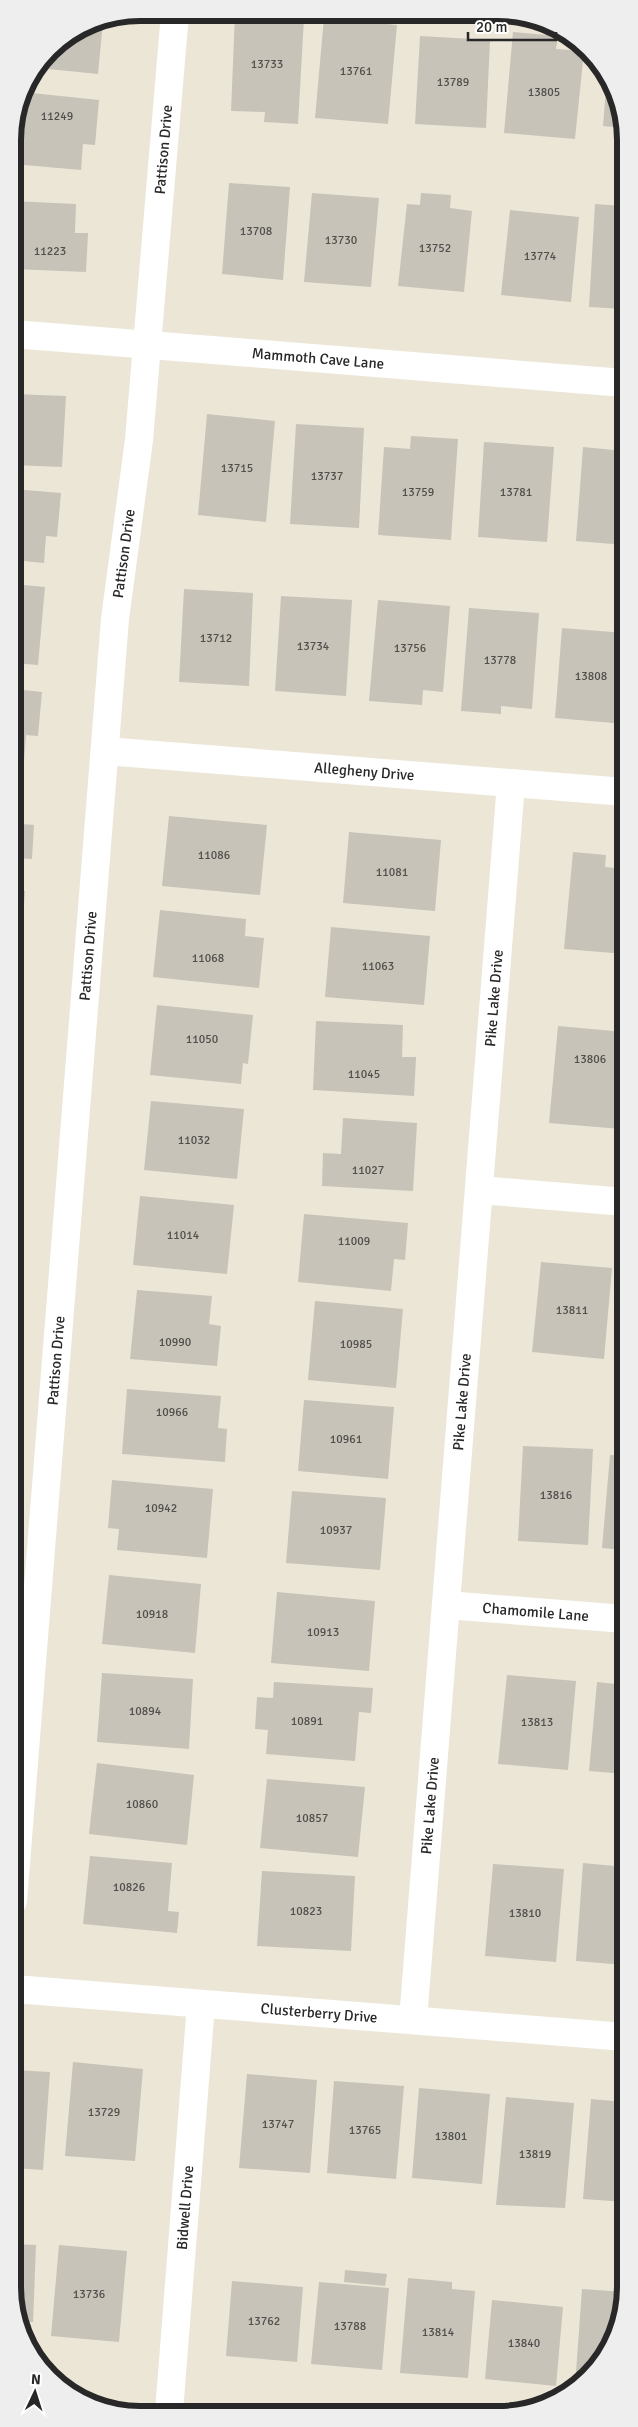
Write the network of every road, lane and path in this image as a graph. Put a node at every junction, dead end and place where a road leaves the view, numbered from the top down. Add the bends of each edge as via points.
1 (174, 21) edge
2 (22, 335) edge
3 (146, 345) junction
4 (617, 382) edge
5 (104, 751) junction
6 (511, 783) junction
7 (617, 791) edge
8 (479, 1190) junction
9 (617, 1201) edge
10 (446, 1606) junction
11 (616, 1618) edge
12 (21, 1809) edge
13 (21, 1990) edge
14 (201, 2004) junction
15 (413, 2020) junction
16 (616, 2036) edge
17 (169, 2406) edge

1 - 3 street, Pattison Drive
2 - 3 street, Mammoth Cave Lane
3 - 4 street, Mammoth Cave Lane
3 - 5 street, Pattison Drive via 138,440 118,590
5 - 6 street, Allegheny Drive
5 - 12 street, Pattison Drive
6 - 7 street, Allegheny Drive
6 - 8 street, Pike Lake Drive
8 - 9 street
8 - 10 street, Pike Lake Drive
10 - 11 street, Chamomile Lane
10 - 15 street, Pike Lake Drive
13 - 14 street, Clusterberry Drive
14 - 15 street, Clusterberry Drive
14 - 17 street, Bidwell Drive
15 - 16 street, Clusterberry Drive

